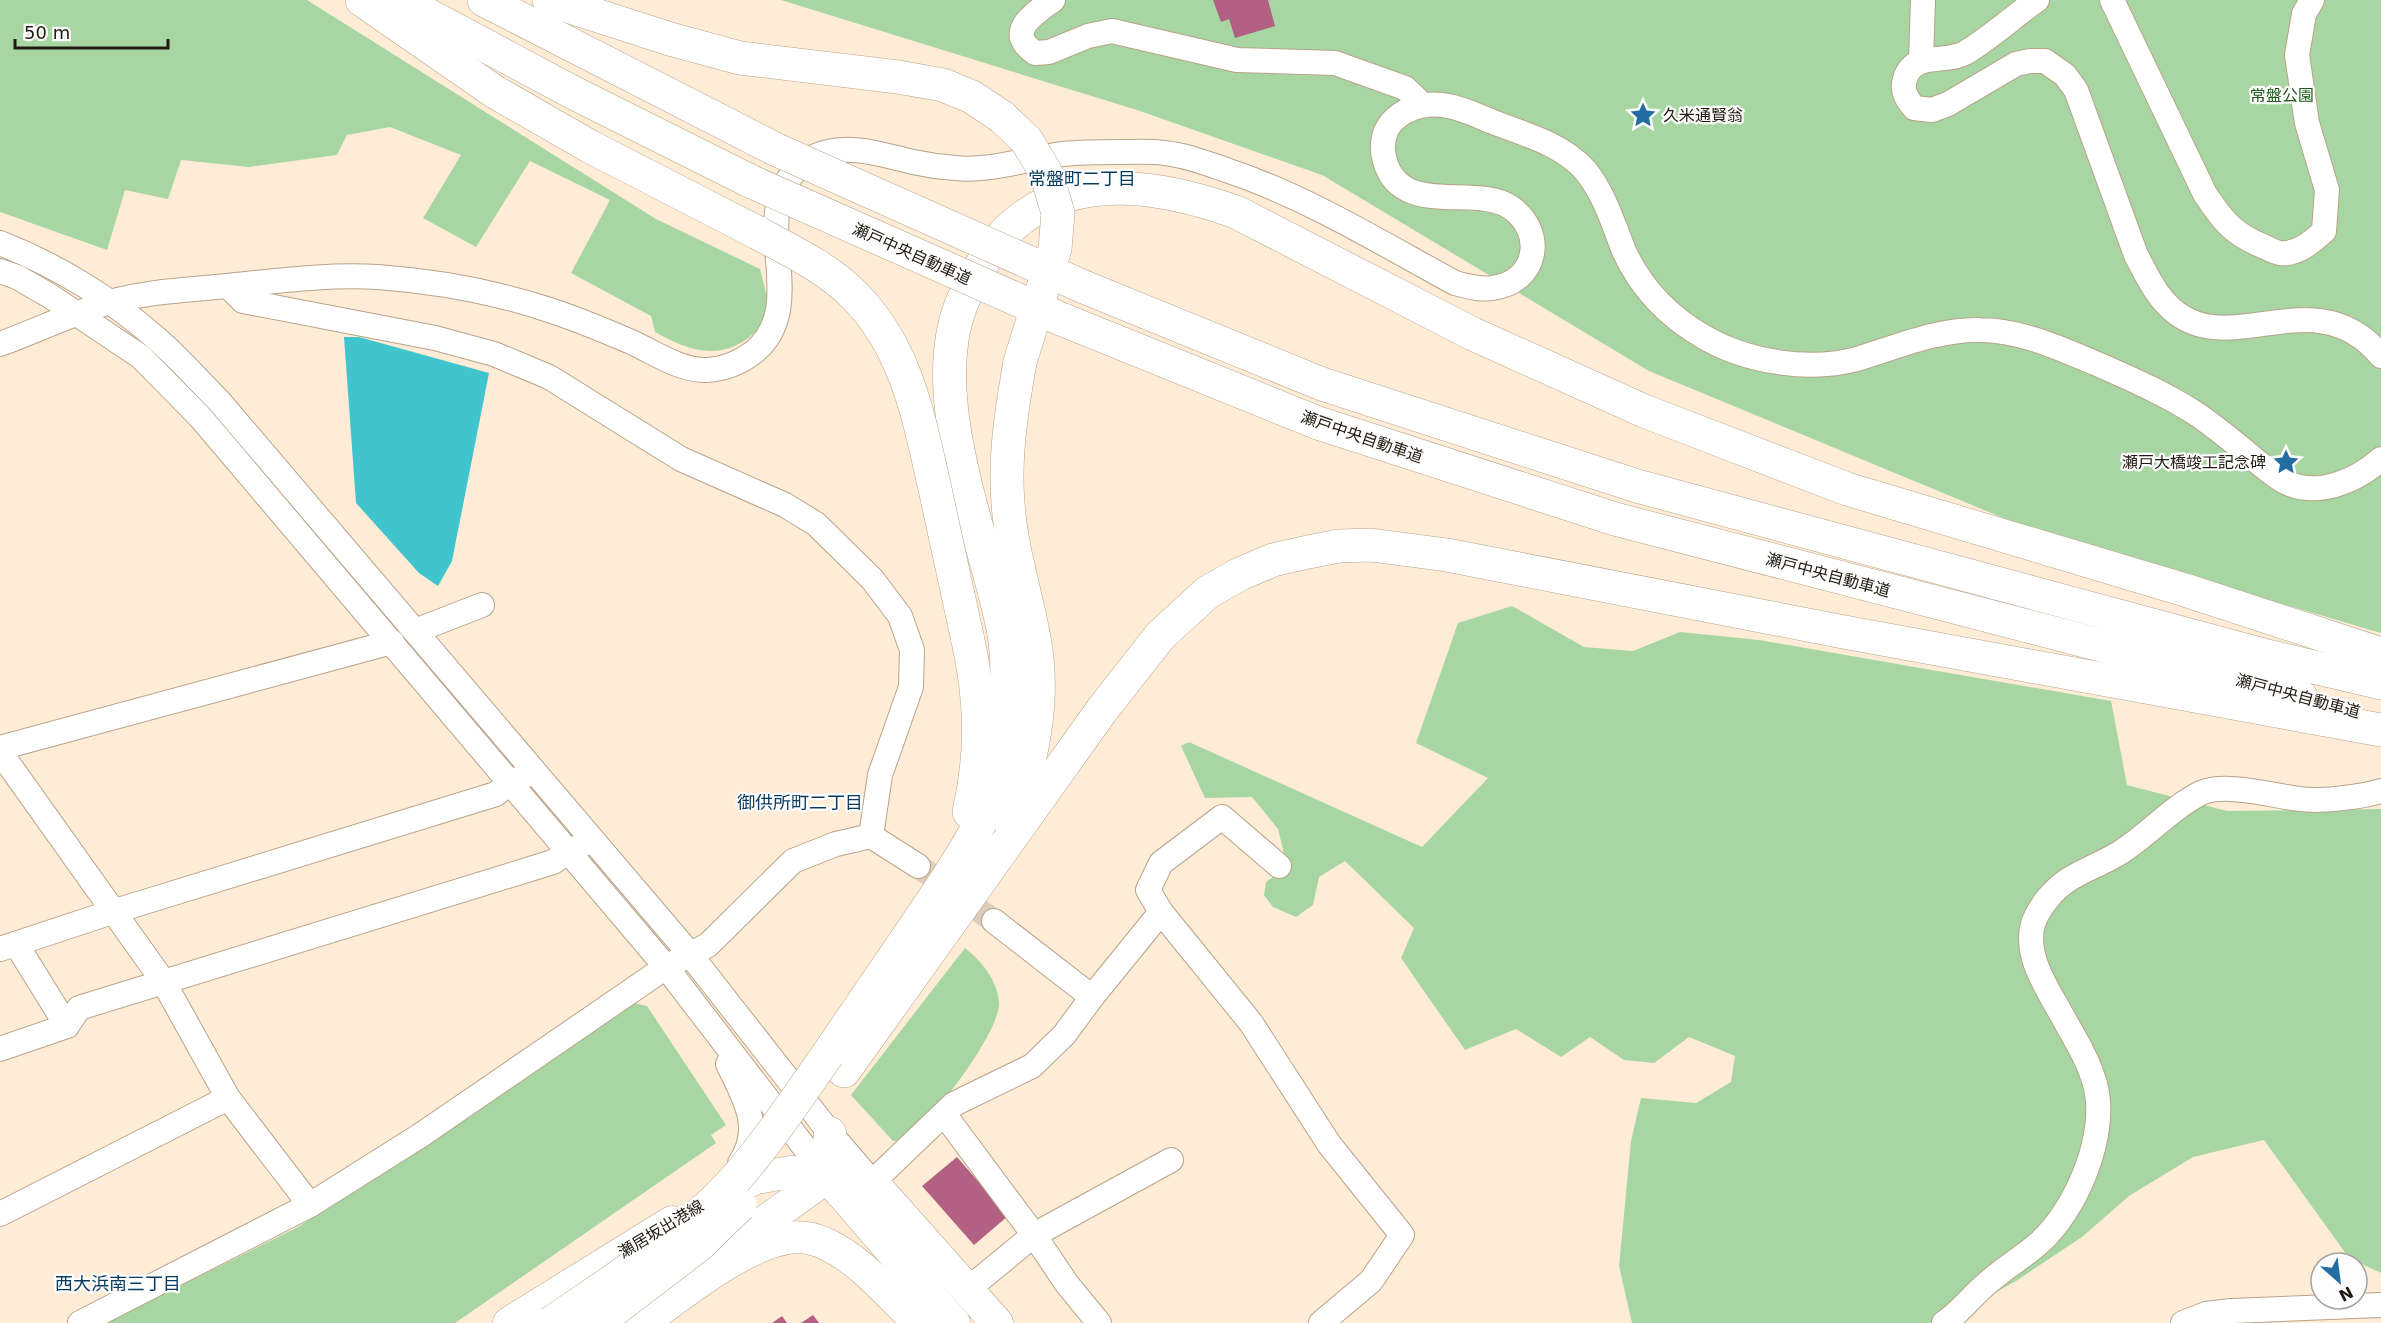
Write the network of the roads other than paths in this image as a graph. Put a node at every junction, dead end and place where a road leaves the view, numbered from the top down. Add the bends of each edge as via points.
1 (362, 0) edge
2 (399, 0) edge
3 (484, 0) edge
4 (549, 0) edge
5 (1053, 0) edge
6 (1923, 0) edge
7 (2037, 0) edge
8 (2112, 0) edge
9 (2312, 0) edge
10 (1921, 61) junction
11 (1423, 105) junction
12 (0, 243) edge
13 (0, 271) edge
14 (228, 286) junction
15 (110, 302) junction
16 (78, 314) junction
17 (0, 344) edge
18 (2381, 356) edge
19 (2381, 459) edge
20 (482, 605) dead end
21 (415, 631) junction
22 (392, 642) junction
23 (2381, 654) edge
24 (2381, 683) edge
25 (2381, 718) edge
26 (2381, 730) edge
27 (0, 750) edge
28 (534, 773) junction
29 (510, 782) junction
30 (2381, 791) edge
31 (871, 836) junction
32 (592, 841) junction
33 (569, 851) junction
34 (996, 860) junction
35 (918, 866) tunnel mouth
36 (956, 866) junction
37 (1279, 866) dead end
38 (112, 912) junction
39 (1161, 912) junction
40 (994, 921) tunnel mouth
41 (6, 943) edge
42 (689, 953) junction
43 (666, 967) junction
44 (163, 981) junction
45 (1092, 997) junction
46 (709, 1023) junction
47 (67, 1026) junction
48 (0, 1049) edge
49 (836, 1062) junction
50 (228, 1098) junction
51 (944, 1114) junction
52 (830, 1133) junction
53 (1170, 1160) dead end
54 (825, 1174) junction
55 (872, 1182) junction
56 (849, 1203) junction
57 (310, 1206) junction
58 (696, 1207) junction
59 (0, 1214) edge
60 (1034, 1235) junction
61 (967, 1290) junction
62 (2381, 1305) edge
63 (80, 1323) edge
64 (509, 1323) edge
65 (551, 1323) edge
66 (597, 1323) edge
67 (633, 1323) edge
68 (642, 1323) edge
69 (919, 1323) edge
70 (954, 1323) edge
71 (997, 1323) edge
72 (1100, 1323) edge
73 (1321, 1323) edge
74 (1944, 1323) edge
75 (2183, 1323) edge

1 - 36 highway, bridge via 495,92 820,268 853,294 875,320 896,352 911,390 974,669 980,710 978,753
2 - 25 highway, 瀬戸中央自動車道, bridge via 753,182 1062,319 1318,423 1615,519
3 - 24 highway, 瀬戸中央自動車道, bridge via 777,150 1084,287 1322,384 1636,486 2263,655
4 - 34 highway, bridge via 740,58 943,85 972,96 1002,117 1027,141 1046,173 1058,213 1055,249 1020,362 1008,452 1008,504 1035,640 1037,725 1023,787
5 - 11 street via 1025,21 1022,28 1024,41 1035,53 1112,31 1237,60 1335,63 1405,88
6 - 10 street
7 - 10 street via 1963,54
8 - 9 street via 2205,194 2222,219 2241,236 2280,253 2310,244 2324,231 2327,190 2307,123 2296,55 2304,14
10 - 18 street via 1910,68 1904,82 1905,97 1914,108 1932,110 2016,64 2045,61 2065,75 2076,90 2148,280 2163,301 2183,317 2226,329 2304,319 2329,321 2352,330
11 - 14 street via 1390,123 1383,138 1387,169 1396,181 1428,196 1494,201 1521,217 1534,247 1525,273 1512,281 1494,288 1455,283 1300,199 1240,174 1166,153 1063,154 961,169 842,149 807,161 783,188 777,206 780,304 774,327 763,345 728,366 705,370 683,366 542,308 452,286 375,277 273,280
11 - 19 street via 1461,109 1553,146 1570,157 1584,170 1605,202 1626,254 1648,292 1687,325 1727,348 1761,359 1824,364 1853,360 1951,332 1982,329 2010,333 2039,340 2162,394 2220,430 2286,483 2306,487 2346,482
12 - 15 street via 29,254
13 - 16 street
14 - 15 street
14 - 31 street via 243,301 435,338 494,354 549,377 681,459 784,505 816,524 872,579 900,616 912,650 911,687 880,775
15 - 16 street
15 - 21 street via 157,339 219,401
16 - 17 street
16 - 22 street via 141,357 201,418
20 - 21 street
21 - 28 street
22 - 27 street
22 - 29 street
23 - 36 highway via 2185,590 1847,489 1644,411 1473,334 1236,212 1162,192 1090,189 1033,209 1007,229 960,306 952,336 952,422 1003,625 1008,661 1007,743 987,808
26 - 34 highway via 1493,563 1371,545 1339,546 1273,560 1240,574 1208,592 1184,612 1135,665
27 - 38 street
28 - 29 street
28 - 32 street
29 - 33 street
29 - 38 street via 496,794 420,819
30 - 74 street via 2302,800 2234,789 2203,792 2121,852 2067,880 2044,903 2033,923 2031,946 2040,975 2096,1084 2099,1115 2089,1167 2064,1212 2039,1243 1989,1281
31 - 35 street
31 - 42 street via 836,844 794,861 708,945
32 - 33 street
32 - 42 street
33 - 43 street
33 - 44 street via 553,862
34 - 49 highway
36 - 49 highway
37 - 39 street via 1222,817 1161,863 1148,890
38 - 41 street
38 - 44 street
39 - 45 street
39 - 73 street via 1251,1023 1329,1144 1402,1235 1371,1281
40 - 45 street
41 - 47 street
42 - 43 street
42 - 52 street
43 - 46 street
43 - 57 street
44 - 47 street via 79,1008
44 - 50 street
45 - 51 street via 1064,1035 1032,1066 954,1104
46 - 54 street
46 - 58 street via 746,1102 752,1135 736,1168
47 - 48 street
49 - 65 highway, bridge via 713,1201 654,1250
49 - 66 highway, bridge via 786,1150 729,1217 663,1275
50 - 57 street
50 - 59 street
51 - 55 street
51 - 60 street
52 - 54 main road
52 - 55 street
53 - 60 street
54 - 55 main road, 瀬居坂出港線
54 - 56 main road
54 - 58 main road, 瀬居坂出港線 via 770,1174 742,1183
54 - 67 main road via 804,1195 724,1251
55 - 56 street
55 - 61 main road
56 - 70 main road
57 - 63 street
58 - 64 main road, 瀬居坂出港線
60 - 61 street
60 - 72 street
61 - 71 main road
62 - 75 street via 2231,1311 2206,1314
68 - 69 main road via 745,1254 777,1241 803,1237 846,1256

